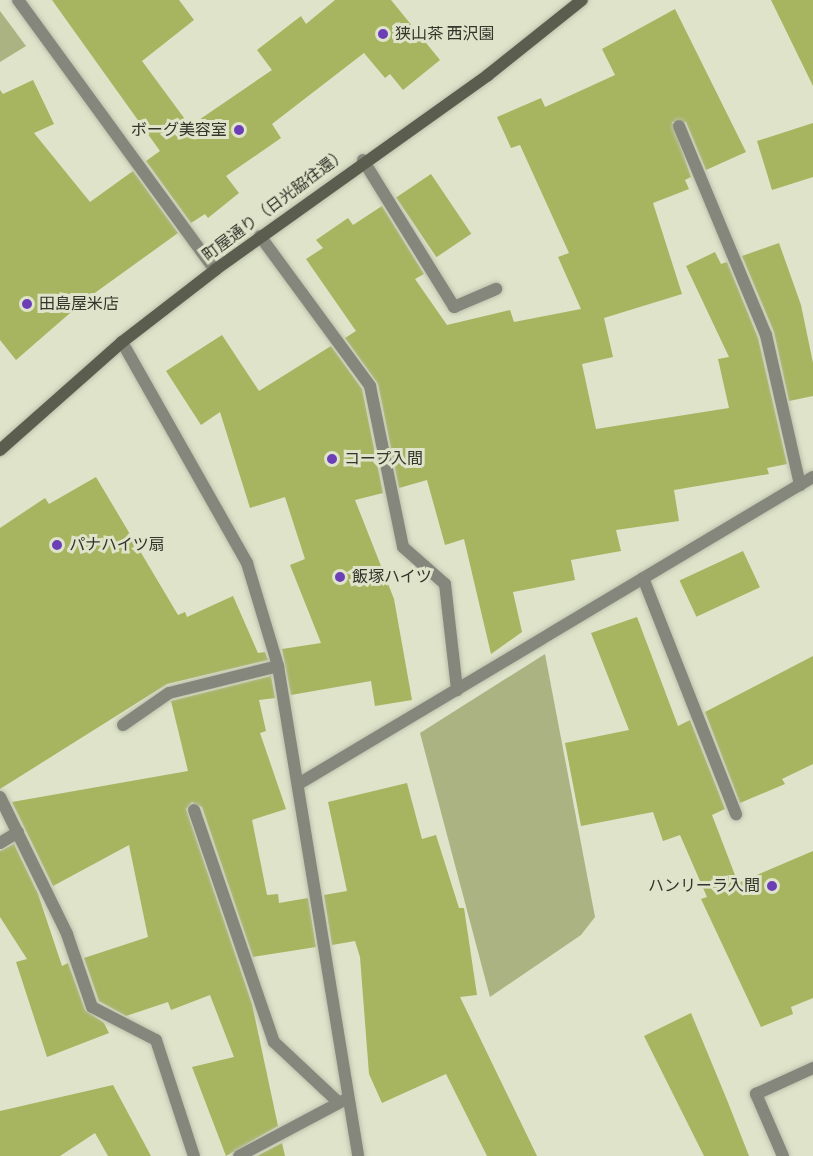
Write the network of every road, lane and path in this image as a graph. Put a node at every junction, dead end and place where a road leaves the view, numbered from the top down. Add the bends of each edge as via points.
1 (18, 0) edge
2 (582, 0) edge
3 (679, 126) dead end
4 (363, 160) junction
5 (260, 236) junction
6 (215, 270) junction
7 (496, 289) dead end
8 (122, 342) junction
9 (0, 450) edge
10 (813, 477) edge
11 (800, 485) junction
12 (643, 578) junction
13 (278, 666) junction
14 (457, 690) junction
15 (123, 725) dead end
16 (300, 783) junction
17 (0, 797) edge
18 (194, 810) dead end
19 (736, 814) dead end
20 (18, 832) junction
21 (0, 843) edge
22 (813, 1068) edge
23 (342, 1099) junction
24 (194, 1156) edge
25 (239, 1156) edge
26 (358, 1156) edge
27 (783, 1156) edge

1 - 6 street
2 - 4 street, 町屋通り（日光脇往還） via 488,75
3 - 11 street via 766,335
4 - 5 street, 町屋通り（日光脇往還）
4 - 7 street via 454,307
5 - 6 street, 町屋通り（日光脇往還）
5 - 14 street via 370,386 404,547 446,584
6 - 8 street, 町屋通り（日光脇往還）
8 - 9 street, 町屋通り（日光脇往還）
8 - 13 street via 247,563
10 - 11 street
11 - 12 street
12 - 14 street
12 - 19 street
13 - 15 street via 169,693
13 - 16 street
14 - 16 street
16 - 23 street
17 - 20 street
18 - 23 street via 274,1042
20 - 21 street
20 - 24 street via 67,934 92,1007 156,1040
22 - 27 street via 756,1094
23 - 25 street via 319,1116
23 - 26 street

